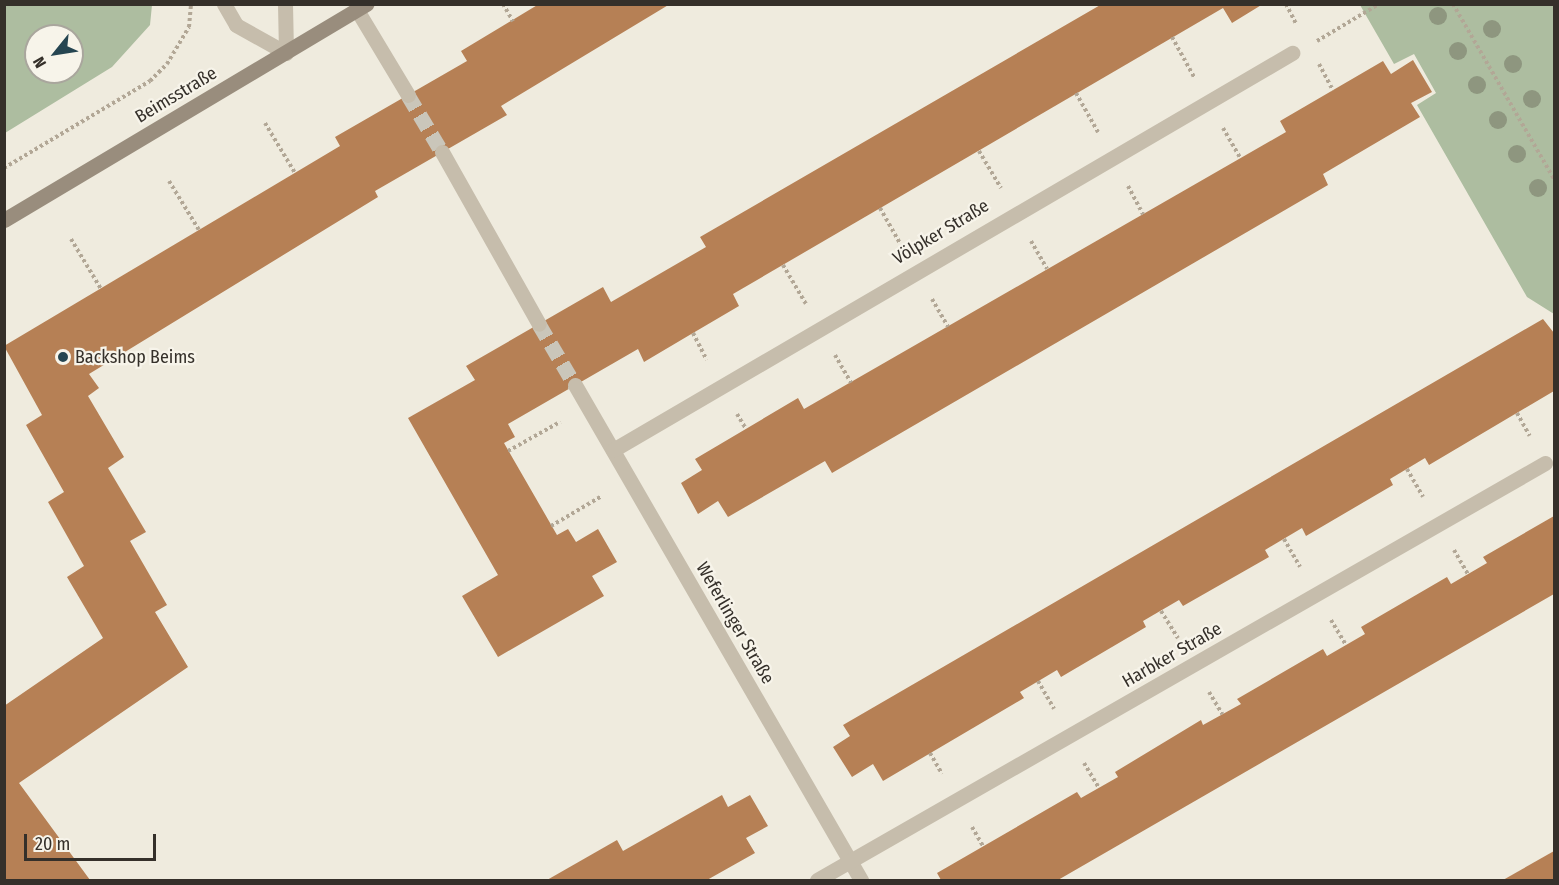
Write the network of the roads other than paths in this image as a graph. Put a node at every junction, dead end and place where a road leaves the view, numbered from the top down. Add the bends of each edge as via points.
1 (224, 4) edge
2 (285, 4) edge
3 (362, 7) edge
4 (286, 53) junction
5 (1292, 53) road end
6 (408, 95) tunnel mouth
7 (442, 152) tunnel mouth
8 (4, 220) edge
9 (539, 324) tunnel mouth
10 (575, 385) tunnel mouth
11 (613, 450) junction
12 (1545, 463) dead end
13 (850, 862) junction
14 (817, 880) edge
15 (861, 880) edge

1 - 4 street via 236,25
2 - 4 street
3 - 4 street, Beimsstraße
3 - 6 street
4 - 8 street, Beimsstraße
5 - 11 street, Völpker Straße via 1014,211
7 - 9 street
10 - 11 street, Weferlinger Straße
11 - 13 street, Weferlinger Straße
12 - 13 street, Harbker Straße
13 - 14 street, Harbker Straße
13 - 15 street, Weferlinger Straße

